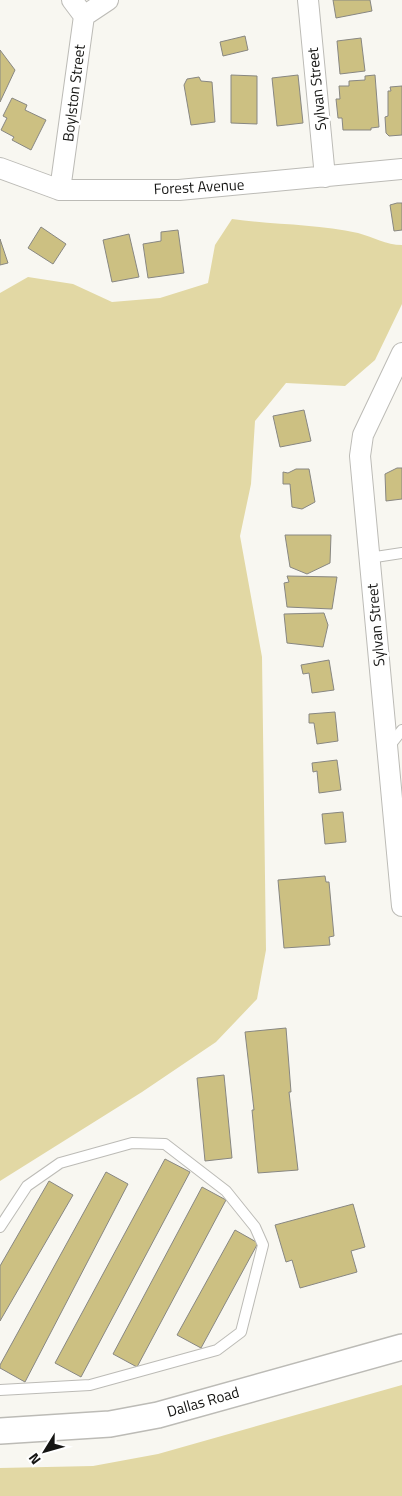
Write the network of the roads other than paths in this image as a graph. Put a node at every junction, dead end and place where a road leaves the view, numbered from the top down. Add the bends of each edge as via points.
1 (72, 0) edge
2 (108, 0) edge
3 (308, 0) edge
4 (84, 16) junction
5 (402, 169) edge
6 (4, 173) edge
7 (325, 177) junction
8 (60, 190) junction
9 (402, 353) edge
10 (402, 553) edge
11 (370, 558) junction
12 (402, 730) edge
13 (388, 748) junction
14 (401, 893) edge
15 (0, 1227) edge
16 (402, 1347) edge
17 (0, 1390) edge
18 (0, 1431) edge

1 - 4 street
2 - 4 street
3 - 7 street, Sylvan Street
4 - 8 street, Boylston Street
5 - 7 street, Forest Avenue
6 - 8 street, Forest Avenue
7 - 8 street, Forest Avenue via 179,190
9 - 11 street, Sylvan Street via 363,435 360,456
10 - 11 lane
11 - 13 street, Sylvan Street
12 - 13 lane
13 - 14 street, Sylvan Street
15 - 17 lane via 26,1186 60,1163 132,1143 165,1144 226,1191 255,1227 263,1245 241,1332 217,1350 90,1384
16 - 18 street, Dallas Road via 158,1415 110,1424

